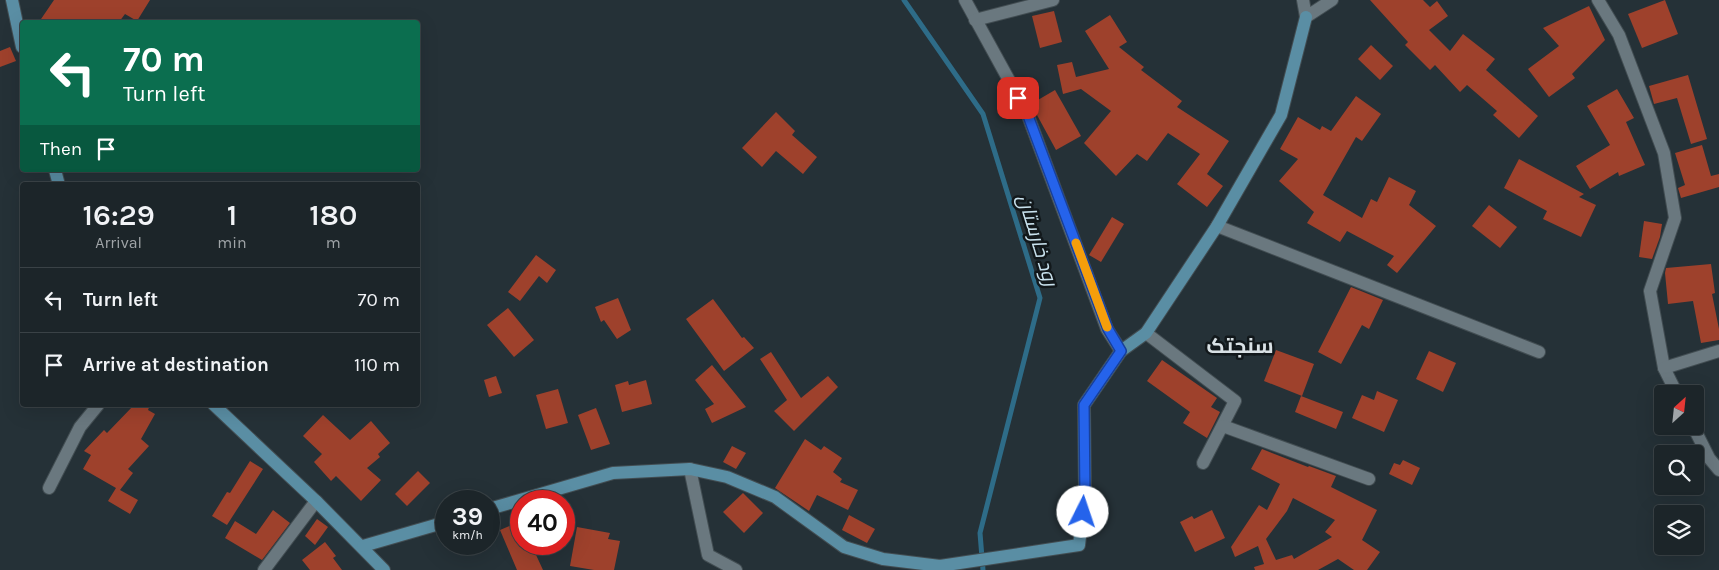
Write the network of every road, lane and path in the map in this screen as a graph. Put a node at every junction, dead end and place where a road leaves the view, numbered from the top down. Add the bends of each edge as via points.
1 (12, 0) edge
2 (965, 0) edge
3 (1053, 0) edge
4 (1303, 0) edge
5 (1332, 0) edge
6 (1598, 0) edge
7 (1306, 17) junction
8 (975, 20) junction
9 (20, 38) edge
10 (1217, 226) junction
11 (1146, 333) junction
12 (1121, 351) junction
13 (1719, 351) edge
14 (1540, 352) dead end
15 (1664, 368) junction
16 (1672, 385) edge
17 (96, 407) edge
18 (216, 407) edge
19 (1223, 426) junction
20 (1698, 435) edge
21 (1203, 462) dead end
22 (690, 469) junction
23 (1719, 470) edge
24 (1369, 479) dead end
25 (48, 488) dead end
26 (316, 501) junction
27 (500, 506) edge
28 (435, 525) edge
29 (363, 546) junction
30 (264, 570) edge
31 (384, 570) edge
32 (736, 570) edge

1 - 9 street
2 - 8 street
3 - 8 street
4 - 7 street
5 - 7 street
6 - 15 street via 1619,35 1664,153 1675,218 1650,291
7 - 10 street via 1281,115
8 - 12 street via 1027,113 1108,329
10 - 11 street
10 - 14 street
11 - 12 street
11 - 19 street via 1235,401
12 - 22 street via 1084,405 1085,495 1079,545 940,566 883,559 844,547 775,497 727,477
13 - 15 street
15 - 16 street
17 - 25 street via 80,427
18 - 26 street
19 - 21 street
19 - 24 street
20 - 23 street
22 - 27 street via 613,473
22 - 32 street via 708,555
26 - 29 street
26 - 30 street
28 - 29 street
29 - 31 street

